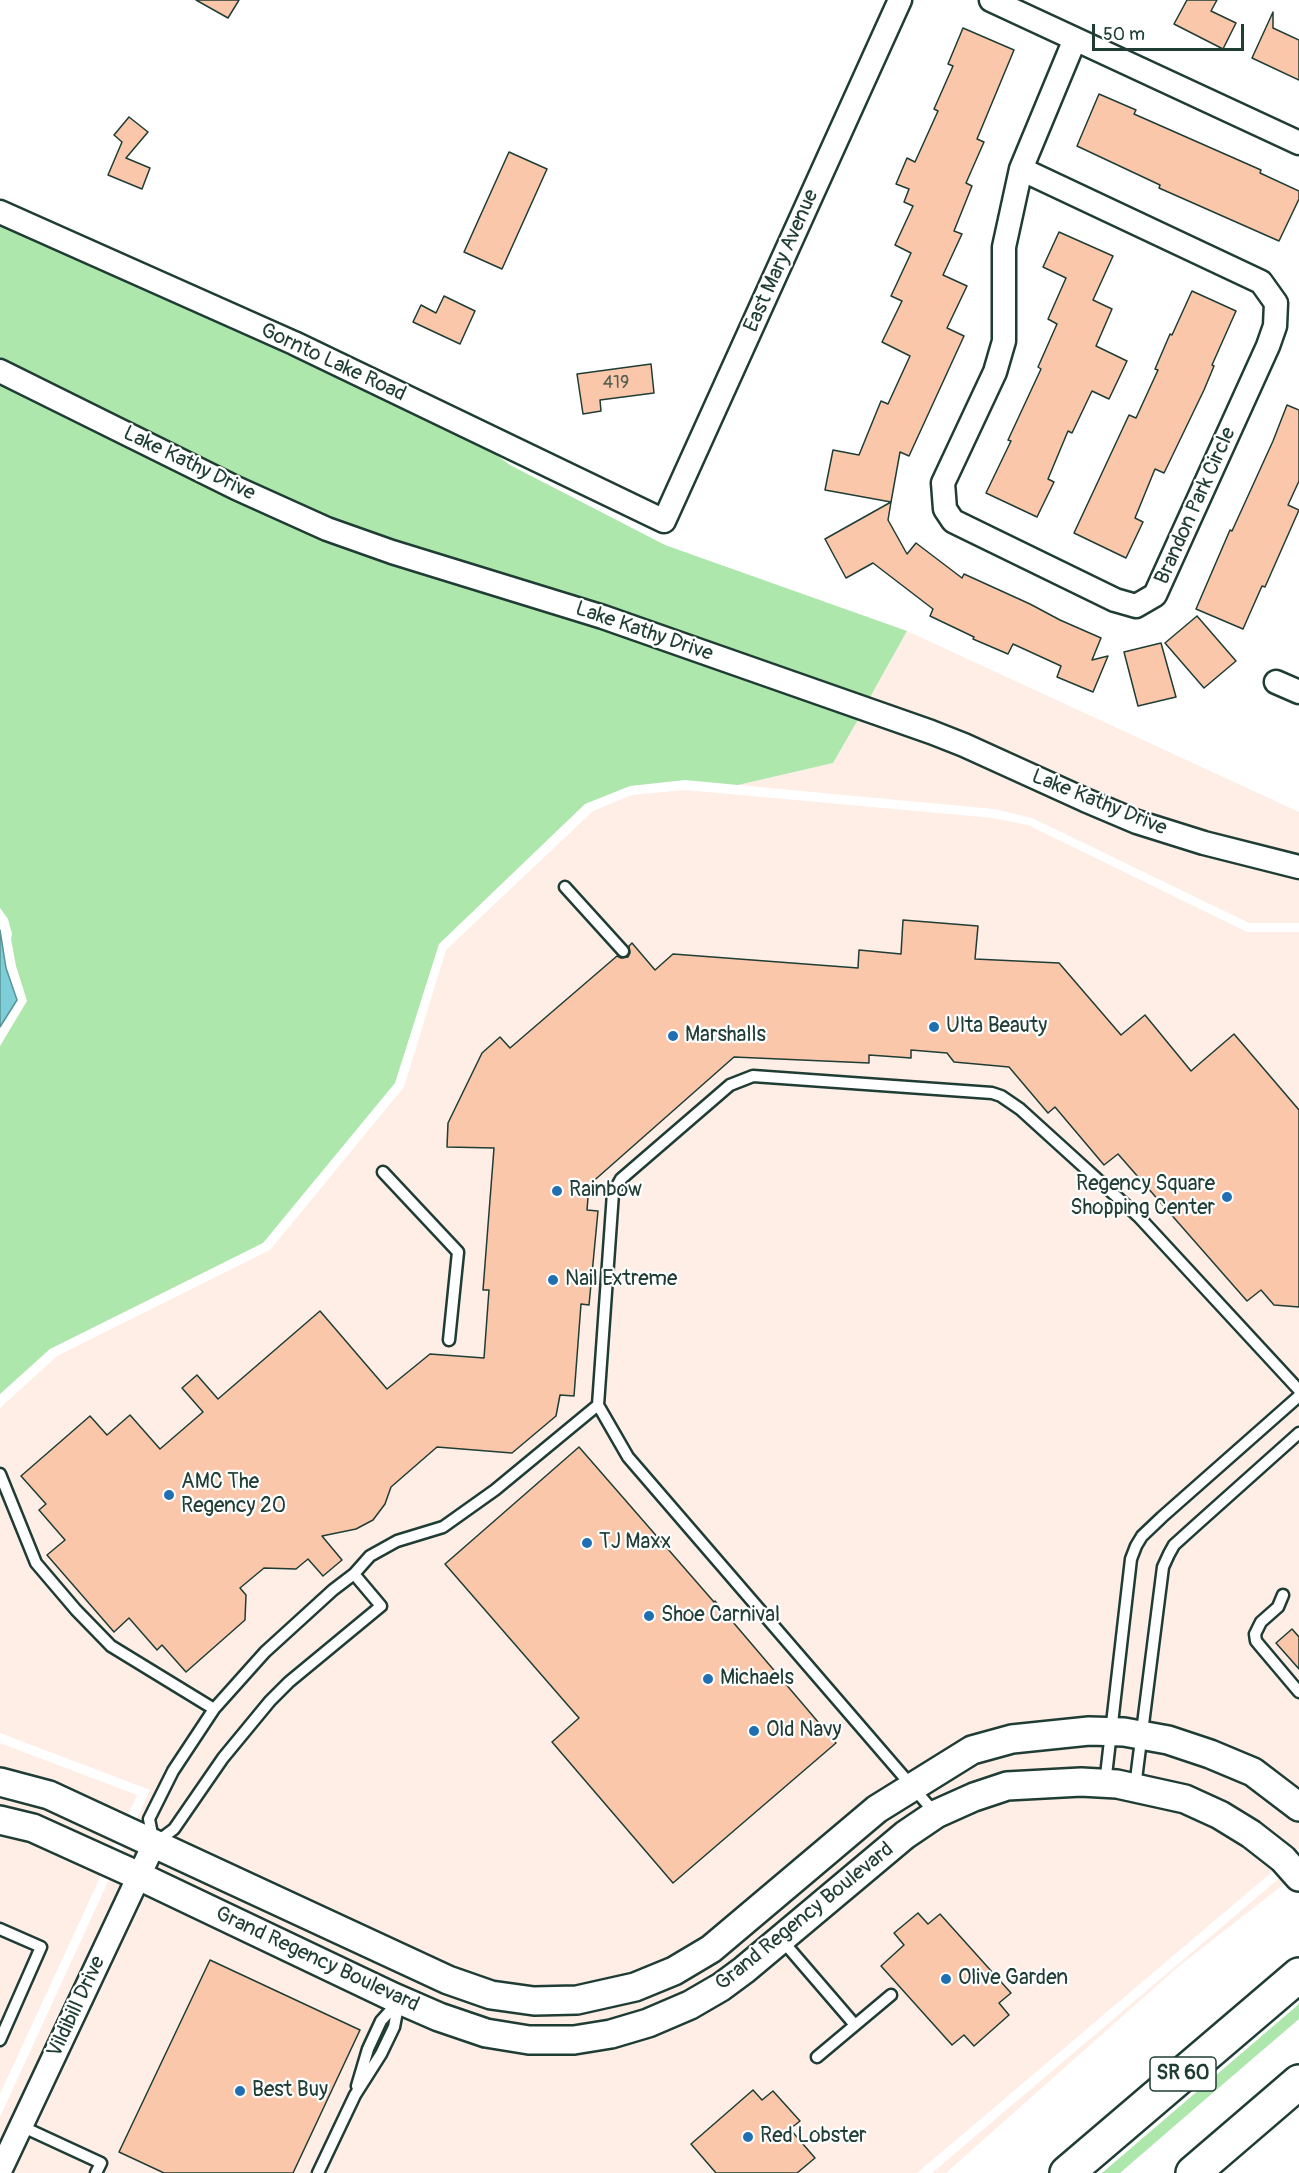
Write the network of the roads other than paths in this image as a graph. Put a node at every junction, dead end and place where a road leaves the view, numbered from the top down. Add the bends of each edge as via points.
1 (900, 0) edge
2 (991, 0) edge
3 (1075, 39) junction
4 (1299, 143) edge
5 (1021, 169) junction
6 (0, 212) edge
7 (0, 370) edge
8 (664, 521) joint
9 (1276, 681) dead end
10 (1299, 692) edge
11 (1299, 867) edge
12 (566, 888) dead end
13 (623, 951) dead end
14 (383, 1172) dead end
15 (449, 1340) dead end
16 (1299, 1390) edge
17 (1299, 1396) edge
18 (598, 1405) junction
19 (1299, 1433) edge
20 (0, 1474) edge
21 (354, 1574) junction
22 (1283, 1595) dead end
23 (1299, 1692) edge
24 (214, 1709) junction
25 (1111, 1732) junction
26 (1142, 1736) junction
27 (0, 1782) edge
28 (1105, 1784) junction
29 (913, 1787) junction
30 (1135, 1787) junction
31 (1299, 1808) edge
32 (936, 1814) junction
33 (0, 1820) edge
34 (154, 1844) junction
35 (139, 1876) junction
36 (1299, 1877) edge
37 (757, 1910) junction
38 (0, 1929) edge
39 (781, 1939) junction
40 (415, 1966) junction
41 (1299, 1975) edge
42 (891, 1995) dead end
43 (399, 2000) junction
44 (855, 2025) junction
45 (0, 2040) edge
46 (817, 2057) dead end
47 (1299, 2082) edge
48 (21, 2126) junction
49 (0, 2171) edge
50 (96, 2173) edge
51 (318, 2173) edge
52 (1066, 2173) edge
53 (1193, 2173) edge

1 - 8 street, East Mary Avenue
2 - 3 street
3 - 4 street
3 - 5 street, Brandon Park Circle
5 - 5 street, Brandon Park Circle via 1004,247 1004,341 995,372 943,483 945,509 952,521 1115,600 1136,606 1155,595 1268,346 1275,326 1276,303 1262,282
6 - 8 street, Gornto Lake Road via 294,343
7 - 11 street, Lake Kathy Drive via 327,529 603,617 931,732 1137,822
9 - 10 street
12 - 13 lane
14 - 15 lane via 458,1252
16 - 18 lane via 1139,1217 1009,1101 989,1093 753,1076 730,1085 621,1179 614,1193
17 - 25 lane via 1162,1517 1136,1546 1131,1559
18 - 21 lane via 495,1490 443,1527 397,1541 370,1556
18 - 29 lane via 628,1457
19 - 26 lane via 1194,1526 1169,1554 1163,1567
20 - 24 lane via 36,1563 76,1610 111,1646
21 - 24 lane via 265,1652
21 - 34 lane via 381,1606 270,1701 223,1758 174,1828
22 - 23 lane via 1278,1607 1257,1629 1256,1641
24 - 34 lane via 173,1771 149,1819
25 - 26 street, Grand Regency Boulevard
25 - 28 lane
25 - 29 street, Grand Regency Boulevard via 1012,1739 972,1750
26 - 30 lane
26 - 31 street, Grand Regency Boulevard via 1200,1750 1253,1772
27 - 34 street, Grand Regency Boulevard via 49,1795
28 - 30 street, Grand Regency Boulevard
28 - 32 street, Grand Regency Boulevard via 1044,1782 1007,1786
29 - 32 lane
29 - 37 street, Grand Regency Boulevard via 877,1809
30 - 36 street, Grand Regency Boulevard via 1185,1799 1220,1815 1251,1834
32 - 39 street, Grand Regency Boulevard via 905,1835
33 - 35 street, Grand Regency Boulevard via 33,1828
34 - 35 street, Vildibill Drive
34 - 40 street, Grand Regency Boulevard
35 - 43 street, Grand Regency Boulevard
35 - 48 street, Vildibill Drive
37 - 39 street
37 - 40 street, Grand Regency Boulevard via 711,1949 674,1971 635,1987 578,2000 534,2001 491,1995
38 - 45 lane via 41,1947
39 - 43 street, Grand Regency Boulevard via 721,1988 690,2005 648,2023 574,2040 529,2040 486,2033
39 - 44 lane
40 - 43 street
41 - 52 highway, SR 60
42 - 44 lane
43 - 51 lane via 381,2021 355,2094
44 - 46 lane
47 - 53 highway
48 - 49 street, Vildibill Drive
48 - 50 lane via 101,2163

